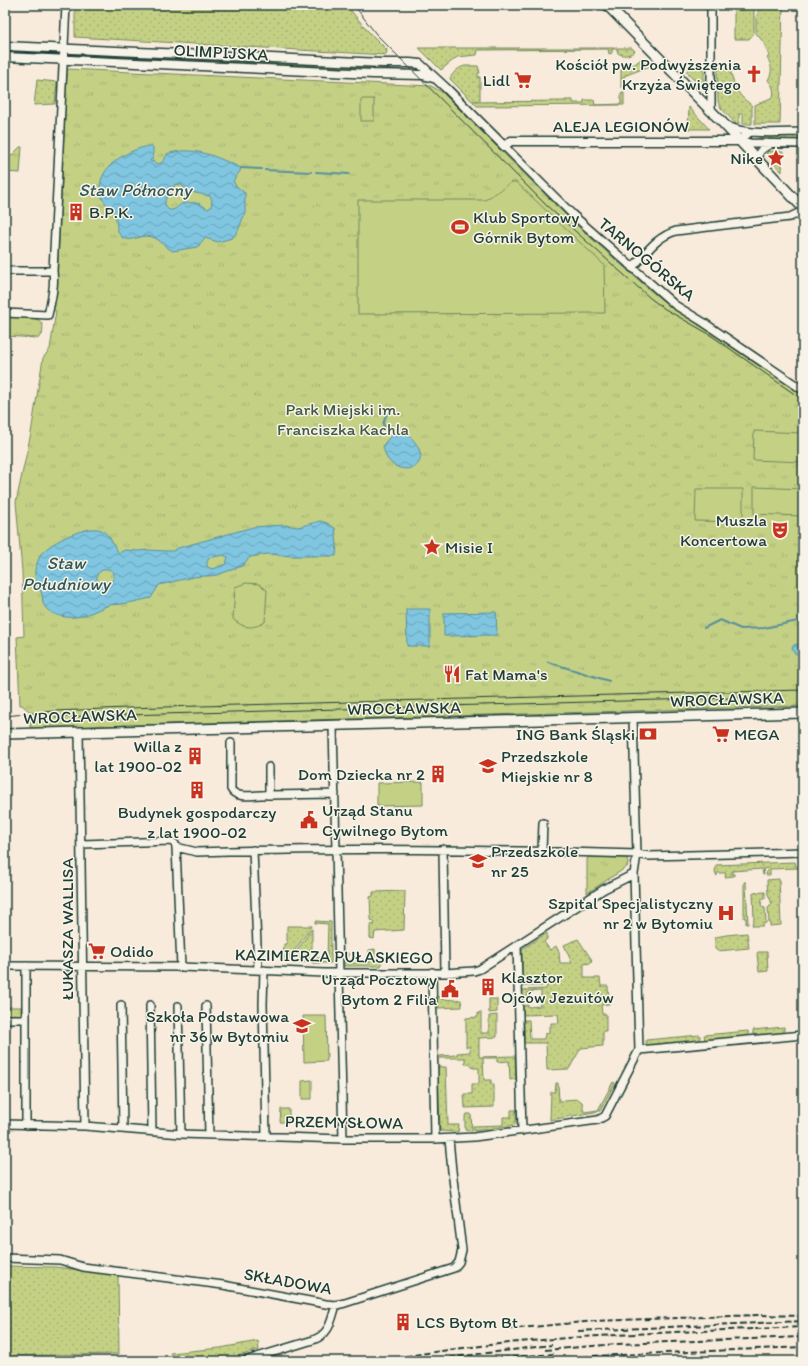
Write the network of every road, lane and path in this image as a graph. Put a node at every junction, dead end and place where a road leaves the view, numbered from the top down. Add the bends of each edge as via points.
1 (66, 5) edge
2 (608, 5) edge
3 (711, 5) edge
4 (5, 46) edge
5 (64, 48) junction
6 (5, 57) edge
7 (64, 60) junction
8 (420, 64) joint
9 (436, 79) junction
10 (711, 111) junction
11 (721, 121) junction
12 (751, 132) junction
13 (803, 132) edge
14 (717, 141) junction
15 (740, 141) junction
16 (773, 144) junction
17 (803, 144) edge
18 (504, 146) junction
19 (758, 160) junction
20 (803, 209) edge
21 (632, 268) junction
22 (5, 271) edge
23 (53, 271) junction
24 (5, 313) edge
25 (803, 390) edge
26 (803, 713) edge
27 (633, 718) junction
28 (333, 726) junction
29 (79, 732) junction
30 (5, 734) edge
31 (231, 743) dead end
32 (269, 767) dead end
33 (335, 794) junction
34 (269, 795) junction
35 (543, 822) dead end
36 (82, 844) junction
37 (176, 847) junction
38 (336, 849) junction
39 (443, 849) junction
40 (253, 850) junction
41 (542, 851) junction
42 (803, 852) edge
43 (637, 854) junction
44 (634, 874) junction
45 (517, 945) junction
46 (5, 966) edge
47 (26, 966) junction
48 (82, 966) junction
49 (180, 967) junction
50 (261, 969) junction
51 (432, 972) junction
52 (338, 973) junction
53 (445, 973) junction
54 (121, 1005) dead end
55 (150, 1005) dead end
56 (178, 1006) dead end
57 (206, 1006) dead end
58 (5, 1019) edge
59 (25, 1019) junction
60 (803, 1036) edge
61 (639, 1050) junction
62 (5, 1124) edge
63 (26, 1125) junction
64 (85, 1126) junction
65 (123, 1129) junction
66 (152, 1131) junction
67 (522, 1131) junction
68 (181, 1134) junction
69 (209, 1135) junction
70 (266, 1136) junction
71 (343, 1139) junction
72 (435, 1139) junction
73 (449, 1139) junction
74 (5, 1258) edge
75 (336, 1305) junction
76 (244, 1361) edge

1 - 5 street
2 - 10 main road
3 - 10 street
4 - 5 street, OLIMPIJSKA
5 - 7 street
5 - 8 street, OLIMPIJSKA
6 - 7 street, OLIMPIJSKA
7 - 9 street, OLIMPIJSKA via 423,75
7 - 23 street
8 - 9 street, TARNOGÓRSKA
9 - 18 street, TARNOGÓRSKA
10 - 11 main road
11 - 12 street via 731,128
11 - 14 street via 725,133
11 - 15 main road
12 - 13 street
12 - 15 street
14 - 15 street, ALEJA LEGIONÓW
14 - 18 street, ALEJA LEGIONÓW via 511,141
15 - 16 street, ALEJA LEGIONÓW
15 - 19 main road
16 - 17 street, ALEJA LEGIONÓW
16 - 19 street via 761,149 757,156
18 - 21 street, TARNOGÓRSKA via 572,214
19 - 20 main road
20 - 21 street via 790,217 666,234 655,242
21 - 25 street, TARNOGÓRSKA via 675,305
22 - 23 street
23 - 24 street via 54,281 48,315
26 - 27 main road, WROCŁAWSKA
27 - 28 main road, WROCŁAWSKA
27 - 43 street
28 - 29 main road, WROCŁAWSKA
28 - 33 street
29 - 30 main road, WROCŁAWSKA
29 - 36 street, ŁUKASZA WALLISA
31 - 34 street via 233,792 238,795
32 - 34 street
33 - 34 street
33 - 38 street
35 - 41 street
36 - 37 street via 171,841
36 - 48 street, ŁUKASZA WALLISA
37 - 40 street via 197,852
37 - 49 street
38 - 39 street
38 - 40 street
38 - 52 street
39 - 41 street
39 - 53 street
40 - 50 street
41 - 43 street
42 - 43 street via 650,856
43 - 44 street
44 - 45 street, KAZIMIERZA PUŁASKIEGO via 604,889
44 - 61 street
45 - 53 street, KAZIMIERZA PUŁASKIEGO via 480,969
45 - 67 street
46 - 47 street, KAZIMIERZA PUŁASKIEGO
47 - 48 street, KAZIMIERZA PUŁASKIEGO
47 - 59 street
48 - 49 street, KAZIMIERZA PUŁASKIEGO
48 - 64 street, ŁUKASZA WALLISA
49 - 50 street, KAZIMIERZA PUŁASKIEGO
50 - 52 street, KAZIMIERZA PUŁASKIEGO
50 - 70 street
51 - 52 street, KAZIMIERZA PUŁASKIEGO
51 - 53 street, KAZIMIERZA PUŁASKIEGO
51 - 72 street
52 - 71 street
54 - 65 street
55 - 66 street
56 - 68 street
57 - 69 street
58 - 59 street
59 - 63 street
60 - 61 street
61 - 67 street, PRZEMYSŁOWA via 605,1116 598,1120
62 - 63 street, PRZEMYSŁOWA
63 - 64 street, PRZEMYSŁOWA
64 - 65 street, PRZEMYSŁOWA
65 - 66 street, PRZEMYSŁOWA
66 - 68 street, PRZEMYSŁOWA
67 - 73 street, PRZEMYSŁOWA
68 - 69 street, PRZEMYSŁOWA
69 - 70 street, PRZEMYSŁOWA
70 - 71 street, PRZEMYSŁOWA
71 - 72 street, PRZEMYSŁOWA
72 - 73 street, PRZEMYSŁOWA
73 - 75 street, SKŁADOWA via 462,1250 459,1262 454,1268
74 - 75 street, SKŁADOWA via 60,1260 83,1268 223,1285
75 - 76 street via 323,1335

